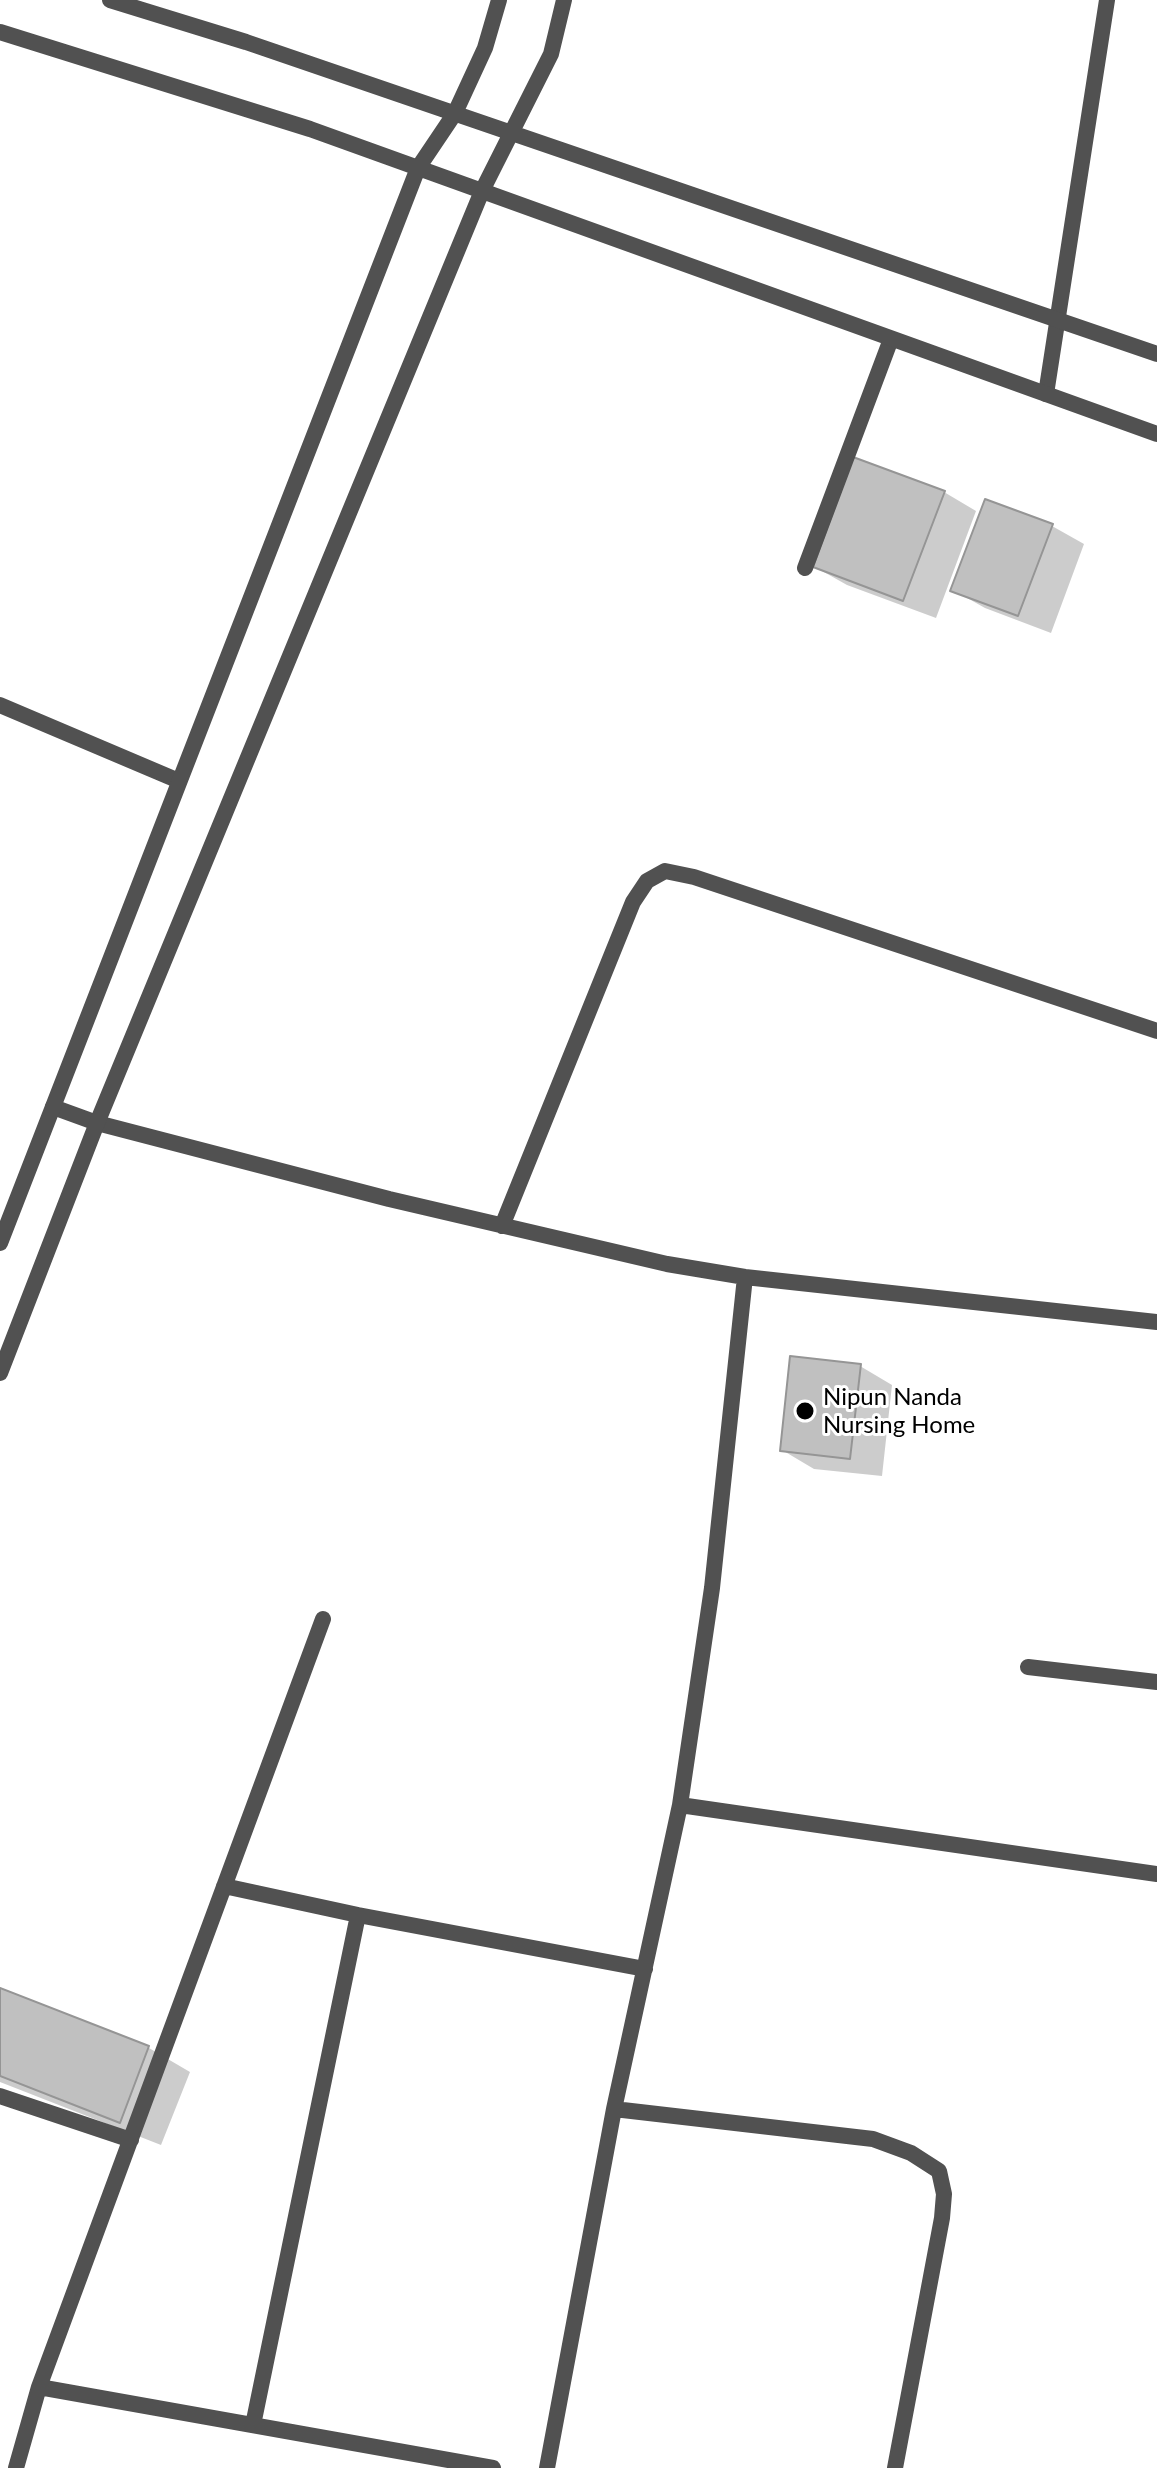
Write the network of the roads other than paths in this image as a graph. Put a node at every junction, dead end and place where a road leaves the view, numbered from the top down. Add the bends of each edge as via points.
1 (110, 0) edge
2 (499, 0) edge
3 (564, 0) edge
4 (1107, 0) edge
5 (0, 32) edge
6 (455, 113) junction
7 (513, 133) junction
8 (418, 168) junction
9 (482, 191) junction
10 (1056, 320) junction
11 (891, 339) junction
12 (1157, 354) edge
13 (1046, 394) junction
14 (1157, 434) edge
15 (805, 568) dead end
16 (0, 705) edge
17 (179, 781) junction
18 (1157, 1031) edge
19 (53, 1107) junction
20 (97, 1123) junction
21 (502, 1226) junction
22 (0, 1243) edge
23 (745, 1277) junction
24 (1157, 1322) edge
25 (0, 1373) edge
26 (323, 1619) dead end
27 (1028, 1667) dead end
28 (1157, 1682) edge
29 (680, 1805) junction
30 (1157, 1874) edge
31 (224, 1886) junction
32 (358, 1915) junction
33 (645, 1969) junction
34 (0, 2096) edge
35 (614, 2109) junction
36 (131, 2140) junction
37 (39, 2387) junction
38 (253, 2425) junction
39 (16, 2468) edge
40 (493, 2468) edge
41 (547, 2468) edge
42 (895, 2468) edge

1 - 6 street
2 - 6 street via 485,48
3 - 7 street via 551,54
4 - 10 street
5 - 8 street
6 - 7 street
6 - 8 street
7 - 9 street
7 - 10 street
8 - 9 street
8 - 17 street
9 - 11 street
9 - 20 street
10 - 12 street
10 - 13 street
11 - 13 street
11 - 15 street
13 - 14 street
16 - 17 street
17 - 19 street
18 - 21 street via 665,871 647,881 633,902
19 - 20 street
19 - 22 street
20 - 21 street
20 - 25 street
21 - 23 street
23 - 24 street
23 - 29 street via 712,1588
26 - 31 street
27 - 28 street
29 - 30 street
29 - 33 street
31 - 32 street
31 - 36 street
32 - 33 street
32 - 38 street
33 - 35 street
34 - 36 street
35 - 41 street
35 - 42 street via 873,2139 939,2171 942,2218
36 - 37 street
37 - 38 street
37 - 39 street
38 - 40 street

